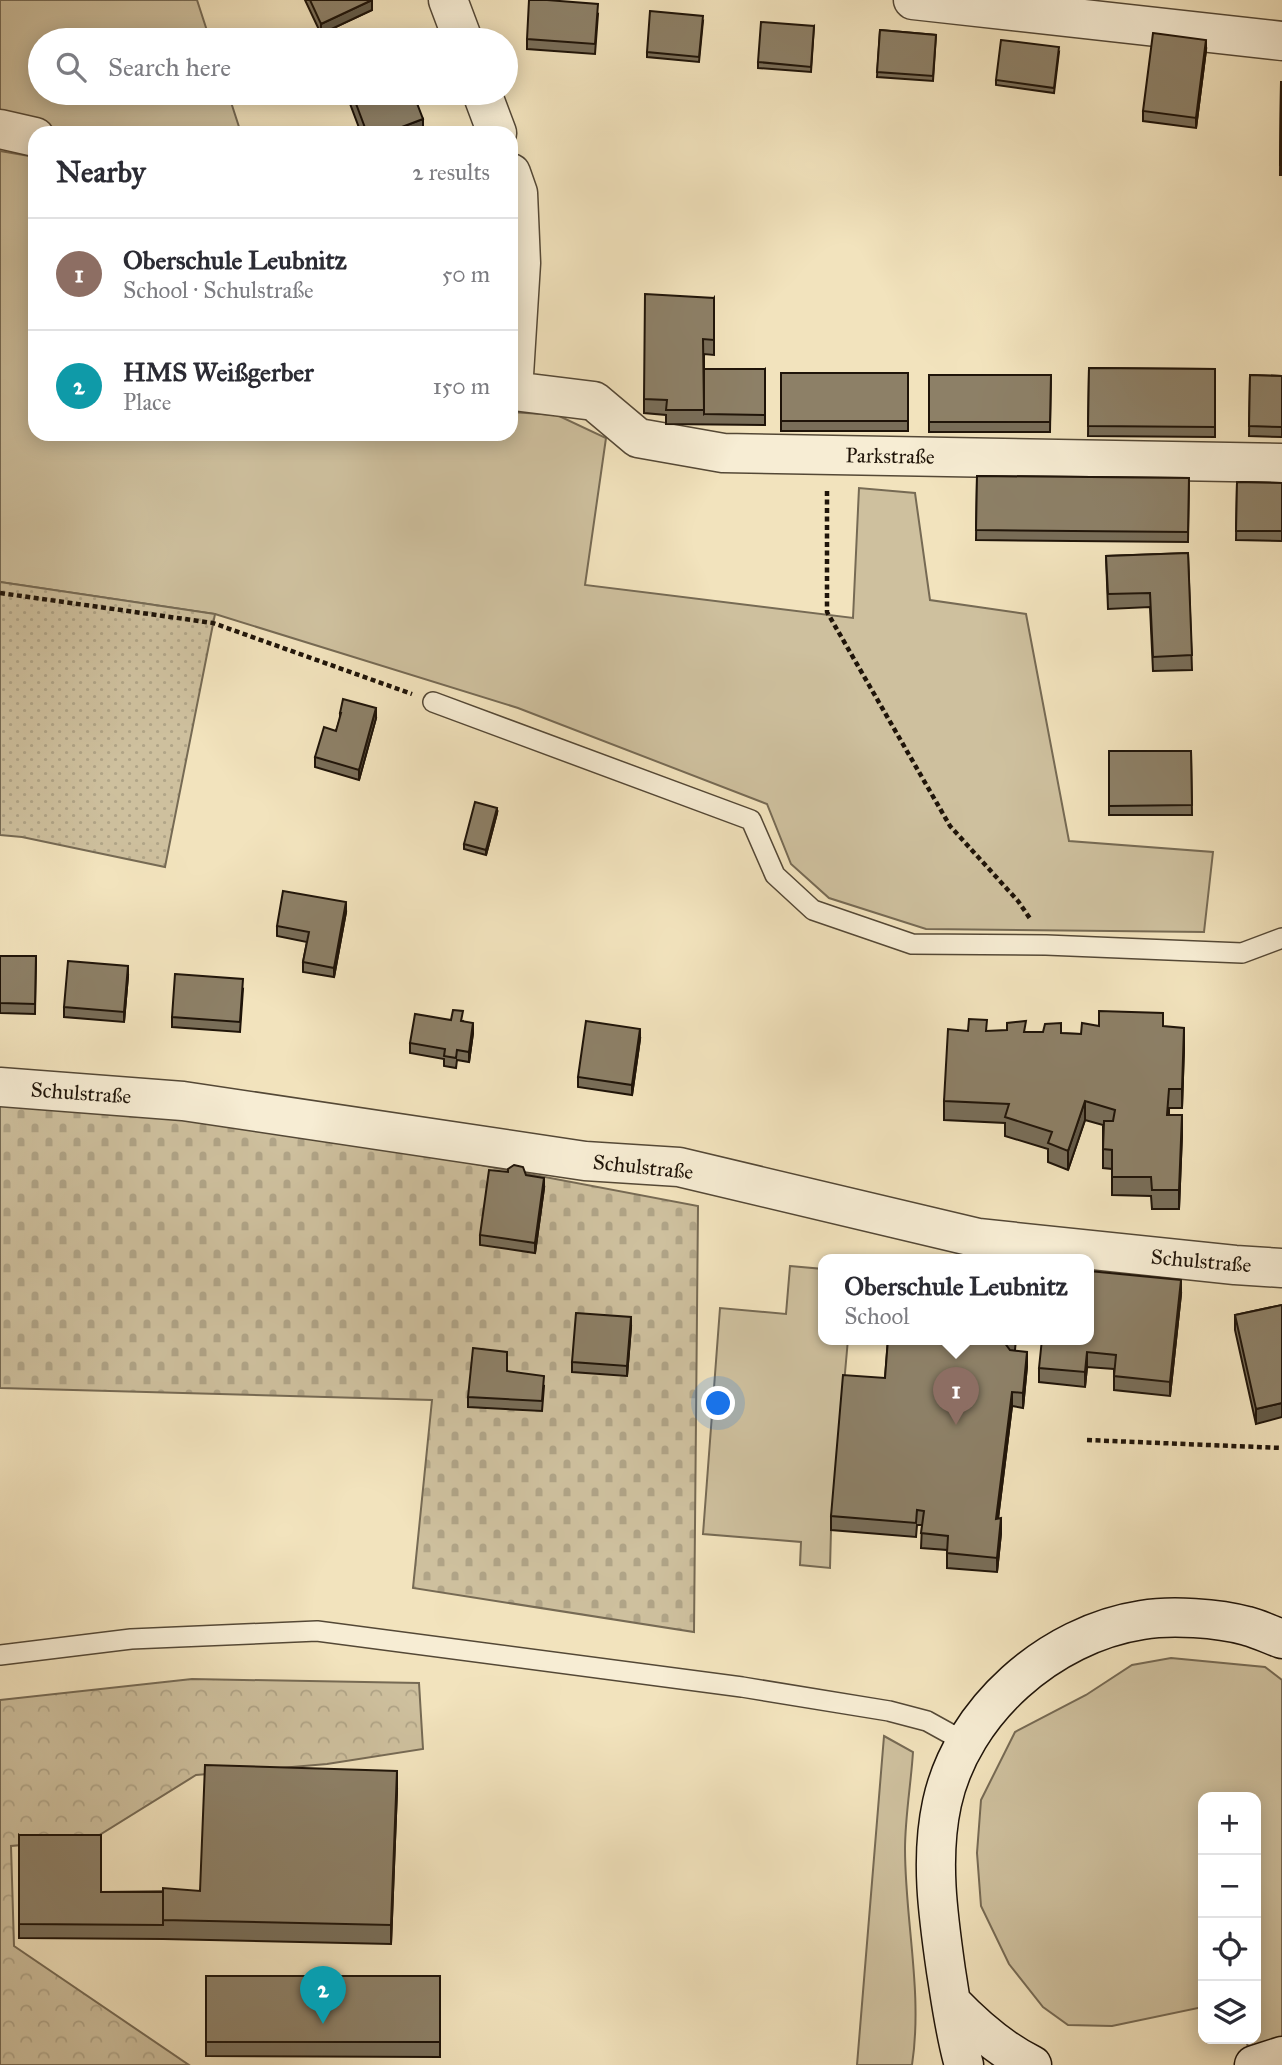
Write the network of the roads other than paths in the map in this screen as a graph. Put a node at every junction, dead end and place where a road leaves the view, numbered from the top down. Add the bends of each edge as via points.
1 (448, 0) edge
2 (913, 0) edge
3 (458, 28) edge
4 (1282, 41) edge
5 (486, 105) edge
6 (494, 126) edge
7 (0, 129) edge
8 (28, 135) edge
9 (518, 234) edge
10 (518, 311) edge
11 (518, 392) edge
12 (1282, 463) edge
13 (433, 702) road end
14 (1282, 937) edge
15 (0, 1087) edge
16 (1282, 1268) edge
17 (1282, 1639) edge
18 (0, 1656) edge
19 (965, 1742) junction
20 (951, 2002) junction
21 (964, 2065) edge
22 (1032, 2065) edge

1 - 3 street
2 - 4 street
5 - 6 street
7 - 8 street
9 - 10 street
11 - 12 street, Parkstraße via 594,401 638,438 723,453
13 - 14 lane via 751,820 775,875 813,911 912,944 1242,953
15 - 16 street, Schulstraße via 183,1101 585,1161 679,1167 978,1238
17 - 19 street via 1247,1626 1200,1618 1143,1619 1107,1628 1024,1673 992,1704
18 - 19 lane via 131,1639 317,1631 889,1711 928,1721
19 - 20 street via 951,1770 935,1845
20 - 21 street
20 - 22 street via 975,2027

